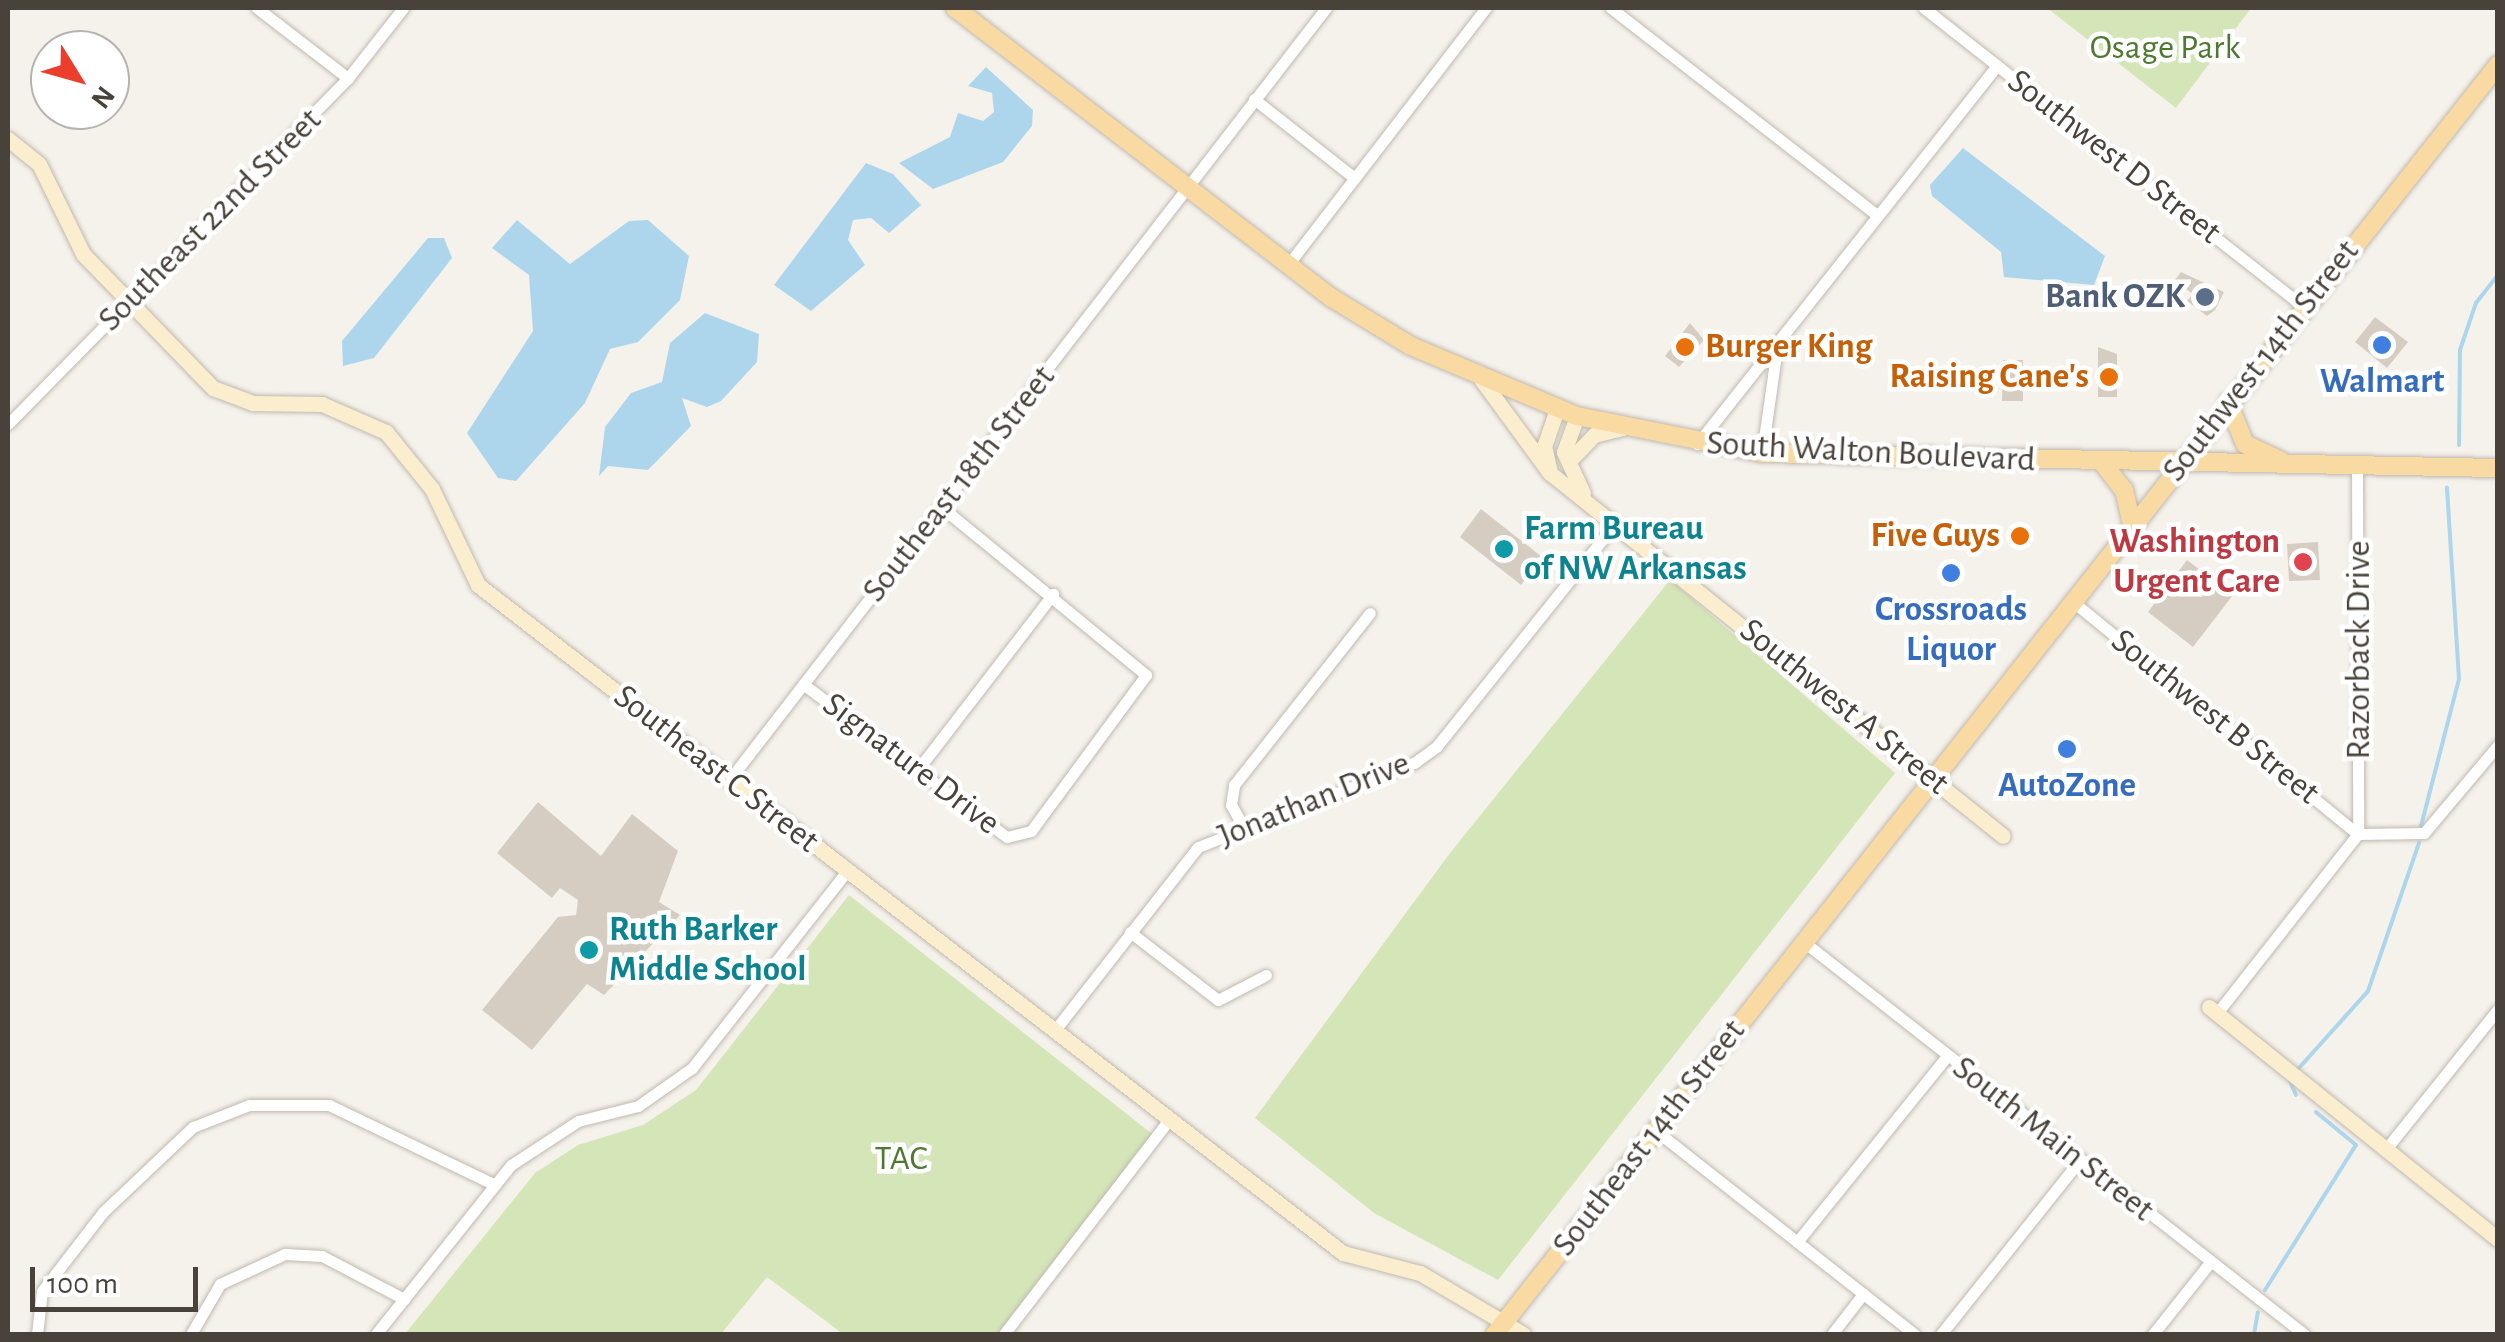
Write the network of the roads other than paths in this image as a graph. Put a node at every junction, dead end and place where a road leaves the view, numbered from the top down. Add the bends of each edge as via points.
1 (257, 8) edge
2 (403, 8) edge
3 (955, 8) edge
4 (1326, 8) edge
5 (1486, 8) edge
6 (1610, 8) edge
7 (1924, 8) edge
8 (2498, 64) edge
9 (1997, 65) junction
10 (348, 78) junction
11 (1254, 99) junction
12 (8, 139) edge
13 (1353, 177) junction
14 (1185, 186) junction
15 (1878, 215) junction
16 (1287, 266) junction
17 (126, 304) junction
18 (2304, 307) junction
19 (1778, 340) junction
20 (1481, 379) junction
21 (2228, 402) junction
22 (1557, 409) junction
23 (1577, 416) junction
24 (8, 424) edge
25 (1622, 428) junction
26 (1697, 444) junction
27 (1762, 453) junction
28 (2101, 461) junction
29 (2181, 463) junction
30 (1567, 464) junction
31 (2291, 465) junction
32 (2357, 466) junction
33 (2498, 468) edge
34 (1550, 473) junction
35 (1590, 505) junction
36 (940, 506) junction
37 (1615, 524) junction
38 (2132, 525) junction
39 (1053, 594) junction
40 (2072, 601) junction
41 (1370, 613) dead end
42 (804, 684) junction
43 (2498, 745) edge
44 (920, 768) junction
45 (1934, 777) junction
46 (730, 779) junction
47 (1244, 828) junction
48 (2358, 834) junction
49 (2003, 836) dead end
50 (848, 870) junction
51 (1130, 932) junction
52 (1804, 942) junction
53 (1266, 975) dead end
54 (2498, 1009) edge
55 (2213, 1010) joint
56 (1055, 1030) junction
57 (1947, 1056) junction
58 (1168, 1122) junction
59 (1656, 1130) junction
60 (2386, 1149) junction
61 (2080, 1160) junction
62 (495, 1185) junction
63 (2498, 1238) edge
64 (1796, 1242) junction
65 (2211, 1261) junction
66 (1863, 1294) junction
67 (404, 1299) junction
68 (1499, 1329) edge
69 (37, 1334) edge
70 (190, 1334) edge
71 (376, 1334) edge
72 (1004, 1334) edge
73 (1524, 1334) edge
74 (1832, 1334) edge
75 (1914, 1334) edge
76 (1942, 1334) edge
77 (2153, 1334) edge
78 (2304, 1334) edge

1 - 10 street
2 - 10 street, Southeast 22nd Street
3 - 14 main road, South Walton Boulevard
4 - 11 street, Southeast 18th Street
5 - 13 street
6 - 15 street
7 - 9 street, Southwest D Street
8 - 18 main road, Southwest 14th Street
9 - 15 street
9 - 18 street, Southwest D Street
10 - 17 street, Southeast 22nd Street
11 - 13 street
11 - 14 street, Southeast 18th Street
12 - 17 street, Southeast C Street via 39,164 83,254
13 - 16 street
14 - 16 main road, South Walton Boulevard
14 - 36 street, Southeast 18th Street
15 - 19 street
16 - 20 main road, South Walton Boulevard via 1370,322
17 - 24 street, Southeast 22nd Street
17 - 46 street, Southeast C Street via 212,388 253,403 322,404 386,432 432,489 478,584
18 - 21 main road, Southwest 14th Street
19 - 26 street
19 - 27 street
20 - 22 main road, South Walton Boulevard
20 - 34 street, Southwest A Street
21 - 29 main road, Southwest 14th Street
21 - 31 main road via 2245,444
22 - 23 main road, South Walton Boulevard
22 - 34 street via 1544,446
23 - 25 main road, South Walton Boulevard
23 - 30 street
25 - 26 main road, South Walton Boulevard
25 - 30 street via 1594,435
26 - 27 main road, South Walton Boulevard
27 - 28 main road, South Walton Boulevard
28 - 29 main road, South Walton Boulevard
28 - 38 main road via 2124,490
29 - 31 main road, South Walton Boulevard
29 - 38 main road, Southwest 14th Street
30 - 35 street, Southwest A Street
31 - 32 main road, South Walton Boulevard
32 - 33 main road, South Walton Boulevard
32 - 48 street, Razorback Drive
34 - 35 street, Southwest A Street
35 - 37 street, Southwest A Street
36 - 39 street
36 - 42 street, Southeast 18th Street
37 - 45 street, Southwest A Street
37 - 47 street, Jonathan Drive via 1437,746 1414,763
38 - 40 main road, Southwest 14th Street
39 - 44 street
39 - 44 street, Signature Drive via 1140,665 1143,680 1020,839
40 - 45 main road, Southwest 14th Street
40 - 48 street, Southwest B Street
41 - 47 street via 1234,785 1231,805
42 - 44 street, Signature Drive
42 - 46 street, Southeast 18th Street
43 - 48 street via 2424,833
45 - 49 street, Southwest A Street
45 - 52 main road, Southwest 14th Street
46 - 50 street, Southeast C Street
47 - 51 street, Jonathan Drive via 1198,847
48 - 55 street
50 - 56 street, Southeast C Street
50 - 62 street via 692,1068 638,1106 578,1122 534,1148
51 - 53 street via 1218,1000
51 - 56 street, Jonathan Drive
52 - 57 street, South Main Street
52 - 59 main road, Southeast 14th Street
54 - 60 street
55 - 60 street
56 - 58 street, Southeast C Street
57 - 61 street, South Main Street
57 - 64 street
58 - 68 street, Southeast C Street via 1343,1253 1420,1273
58 - 72 street
59 - 64 street
59 - 68 main road, Southeast 14th Street
60 - 63 street
61 - 65 street, South Main Street
61 - 76 street
62 - 67 street
62 - 69 street via 329,1106 249,1105 192,1127 103,1212 42,1290
64 - 66 street
65 - 77 street
65 - 78 street, South Main Street
66 - 74 street
66 - 75 street
67 - 70 street via 322,1256 285,1254 220,1284
67 - 71 street
68 - 73 street, Southeast C Street

